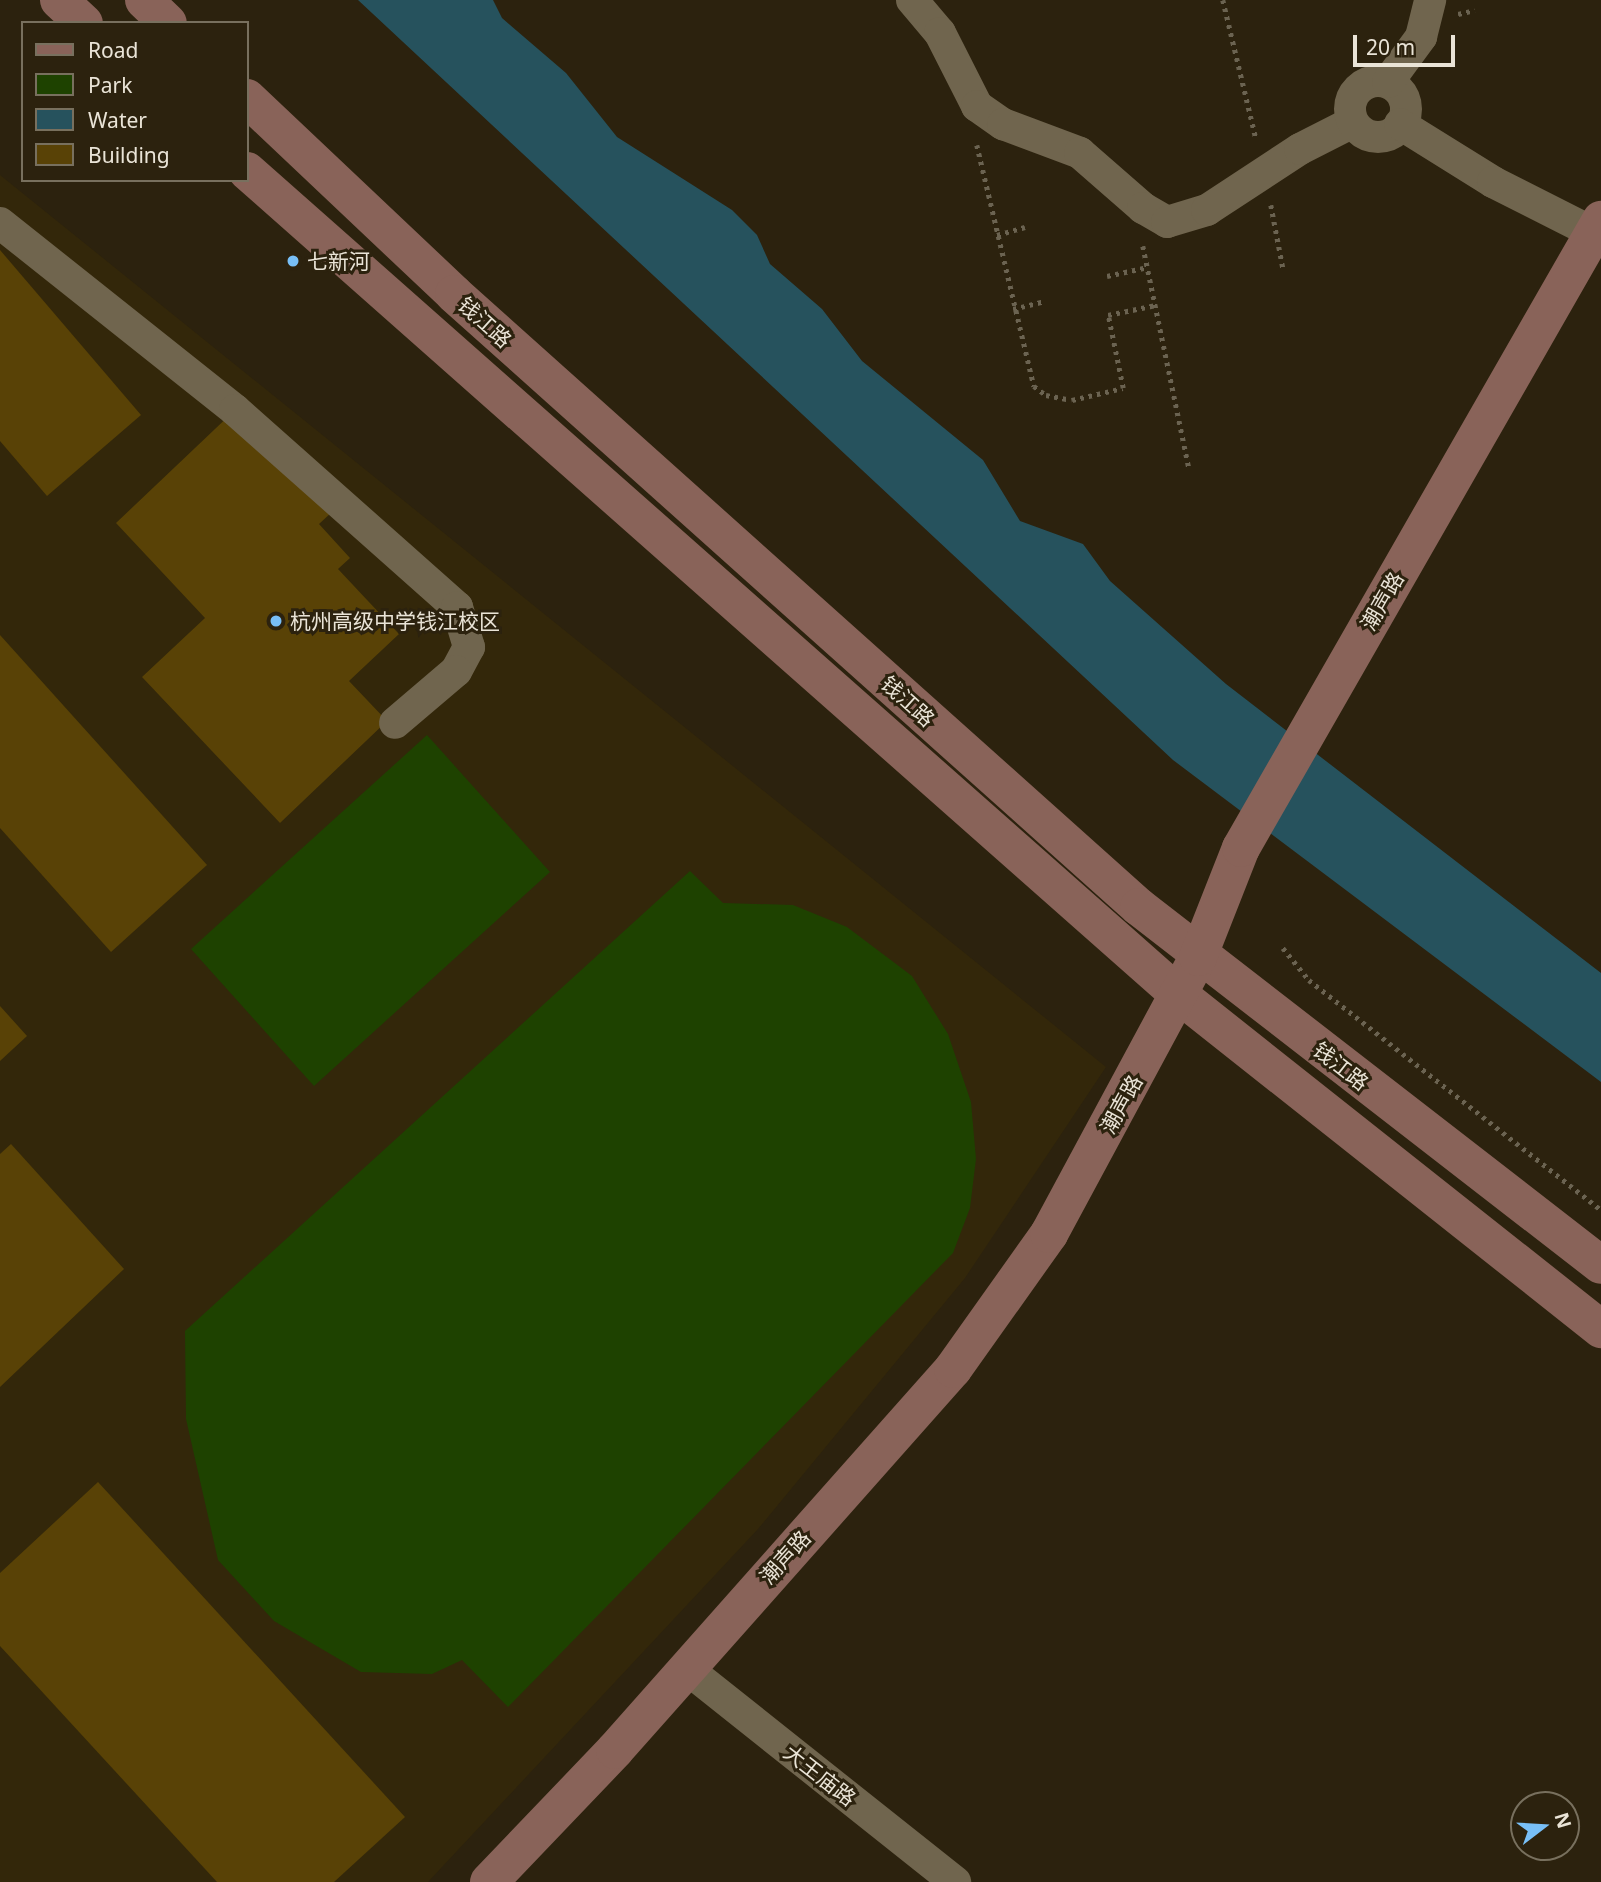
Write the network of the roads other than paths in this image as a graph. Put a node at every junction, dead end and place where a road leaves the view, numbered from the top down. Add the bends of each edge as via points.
1 (59, 0) edge
2 (144, 0) edge
3 (912, 0) edge
4 (1430, 0) edge
5 (82, 21) edge
6 (165, 21) edge
7 (1388, 82) junction
8 (248, 99) edge
9 (1353, 122) junction
10 (1400, 124) junction
11 (248, 172) edge
12 (0, 223) edge
13 (1597, 227) edge
14 (395, 723) dead end
15 (1198, 957) junction
16 (1178, 994) junction
17 (1601, 1265) edge
18 (1601, 1329) edge
19 (686, 1668) junction
20 (489, 1882) edge
21 (955, 1882) edge

1 - 5 main road
2 - 6 main road
3 - 9 street via 940,33 977,106 1003,124 1080,153 1167,222 1207,210 1264,171
4 - 7 street via 1421,37
7 - 9 street via 1361,85 1350,108
7 - 10 street via 1406,102 1407,116
8 - 15 main road, 钱江路 via 454,295
9 - 10 street via 1380,138
10 - 13 street via 1493,182
11 - 16 main road, 钱江路
12 - 14 street via 235,410 457,607 469,647 456,671
13 - 15 main road, 潮声路 via 1241,848
15 - 16 main road, 潮声路
15 - 17 main road, 钱江路
16 - 18 main road, 钱江路
16 - 19 main road, 潮声路 via 1049,1234 953,1369
19 - 20 main road, 潮声路
19 - 21 street, 大王庙路

